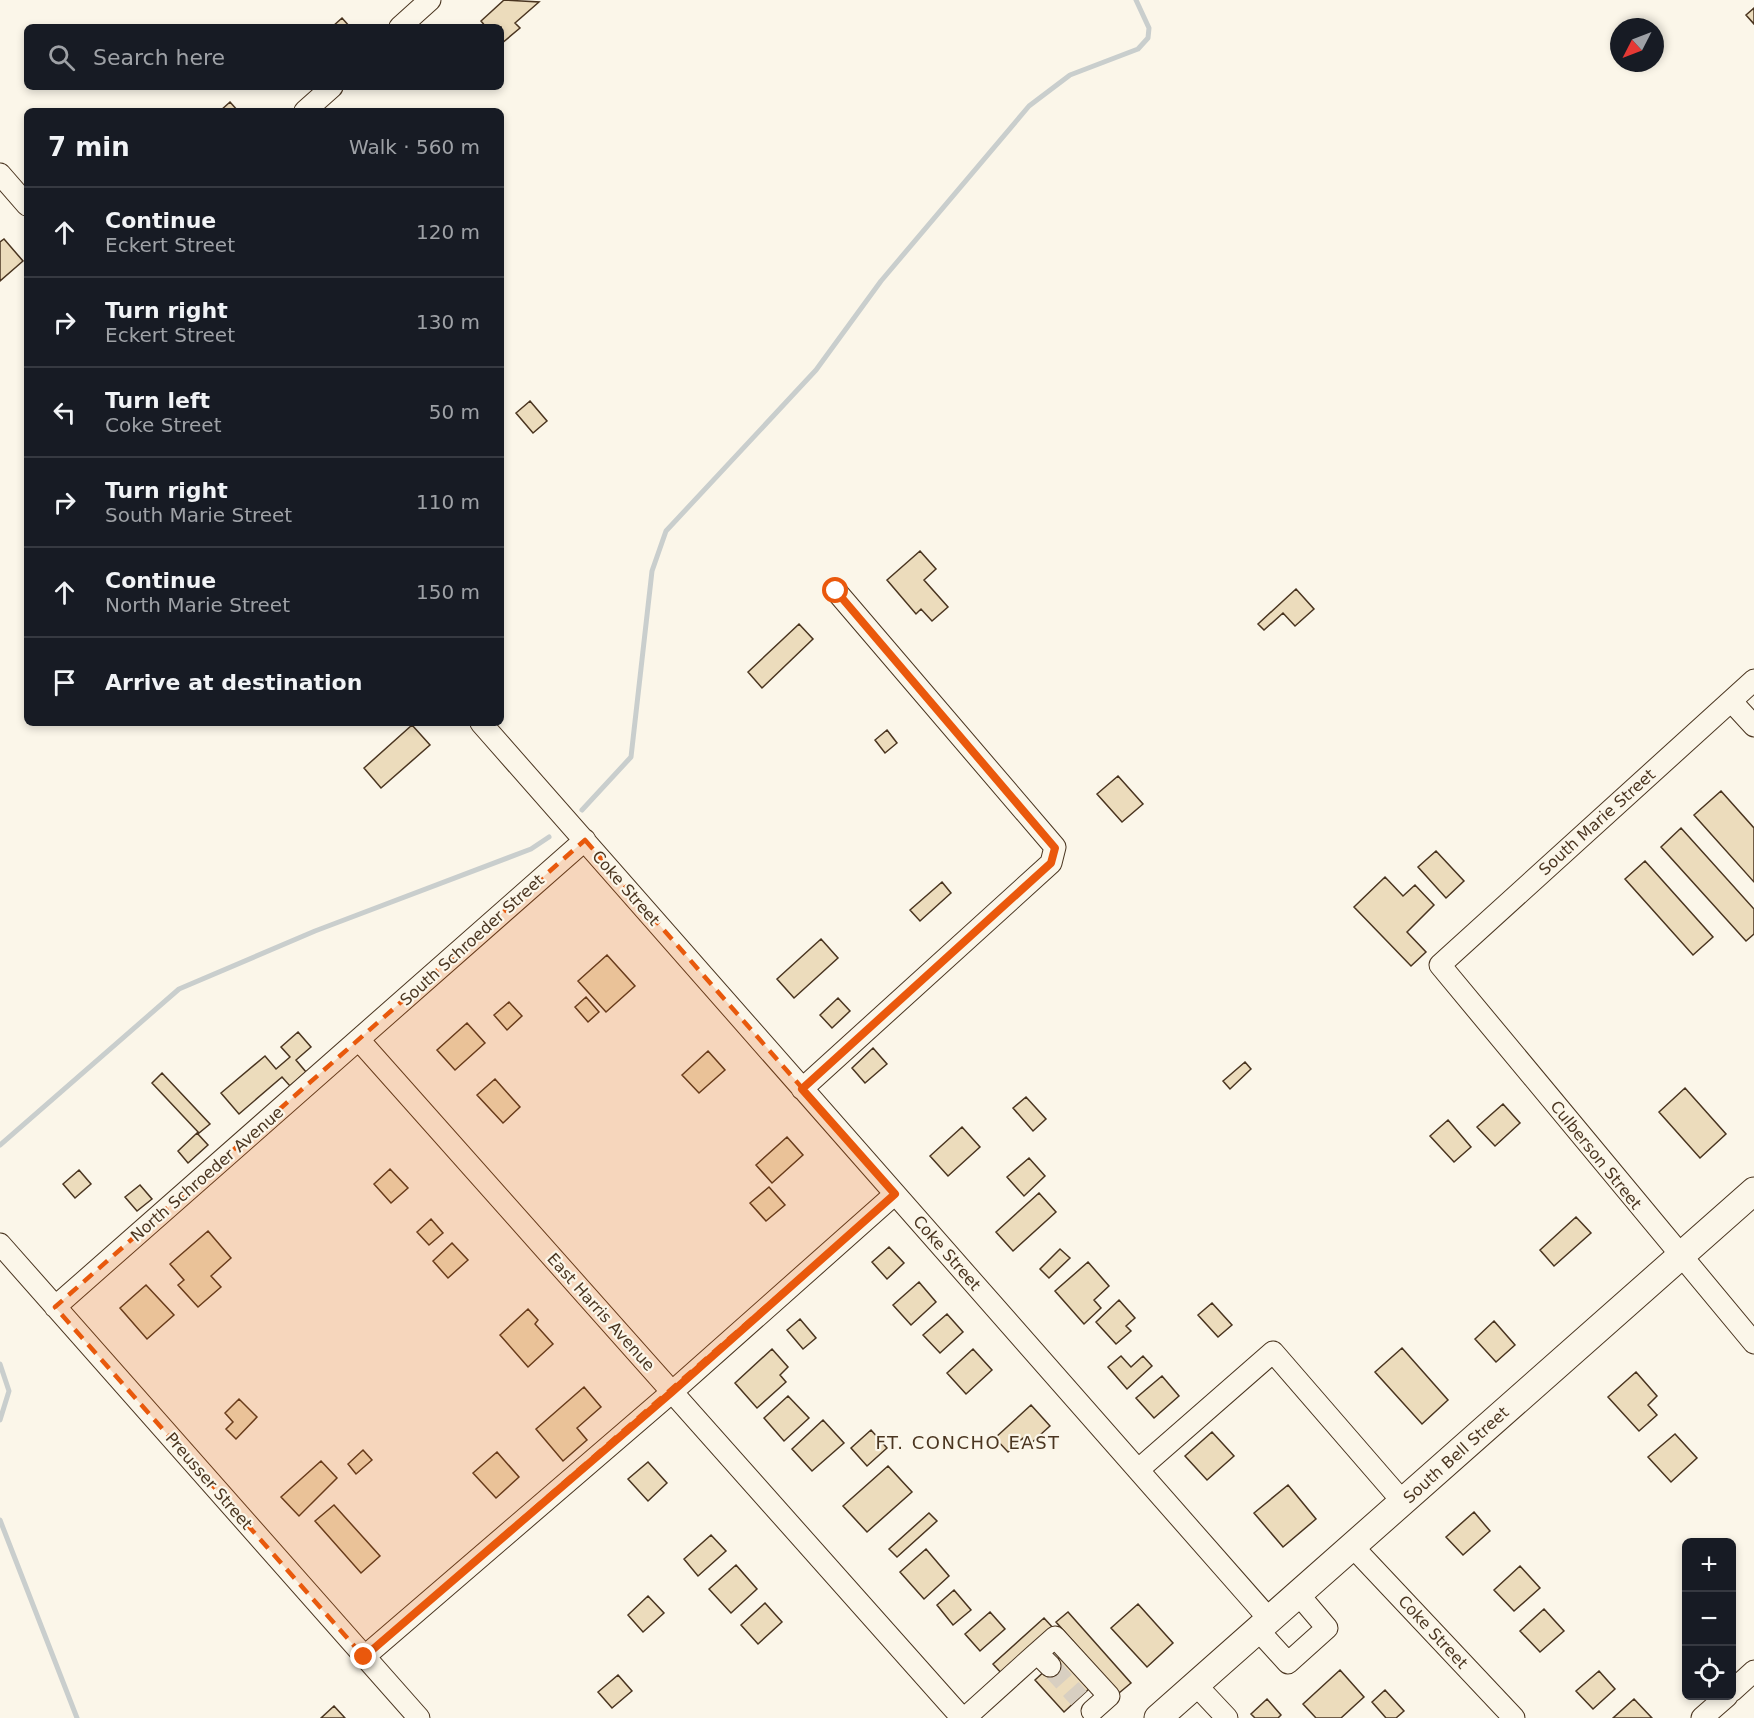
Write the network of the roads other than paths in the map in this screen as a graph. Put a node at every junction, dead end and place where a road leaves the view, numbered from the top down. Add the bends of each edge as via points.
1 (430, 0) edge
2 (403, 24) edge
3 (329, 90) edge
4 (308, 108) edge
5 (0, 174) edge
6 (24, 202) edge
7 (836, 591) dead end
8 (1754, 680) edge
9 (1731, 701) junction
10 (484, 726) edge
11 (1754, 726) edge
12 (585, 840) junction
13 (1440, 965) joint
14 (359, 1040) junction
15 (802, 1089) junction
16 (1754, 1191) edge
17 (895, 1194) junction
18 (0, 1244) edge
19 (1680, 1257) junction
20 (56, 1307) junction
21 (1754, 1343) edge
22 (672, 1392) junction
23 (1138, 1470) junction
24 (1403, 1502) junction
25 (1353, 1546) junction
26 (1299, 1595) junction
27 (1264, 1625) junction
28 (364, 1657) junction
29 (1754, 1671) edge
30 (1196, 1685) junction
31 (1736, 1687) edge
32 (1722, 1700) edge
33 (1090, 1709) edge
34 (418, 1718) edge
35 (964, 1718) edge
36 (1158, 1718) edge
37 (1227, 1718) edge
38 (1514, 1718) edge
39 (1702, 1718) edge

1 - 2 street
3 - 4 street
5 - 6 street
7 - 15 street via 1055,848 1051,863
8 - 9 street, South Marie Street
9 - 11 street
9 - 13 street, South Marie Street
10 - 12 street, Coke Street
12 - 14 street, South Schroeder Street
12 - 15 street, Coke Street
13 - 19 street, Culberson Street
14 - 20 street, North Schroeder Avenue
14 - 22 street, East Harris Avenue
15 - 17 street, Coke Street
16 - 19 main road, South Bell Street
17 - 22 street
17 - 23 street, Coke Street
18 - 20 street, Preusser Street
19 - 21 street, Culberson Street
19 - 24 main road, South Bell Street
20 - 28 street, Preusser Street
22 - 28 street
22 - 35 street, East Harris Avenue
23 - 24 street via 1273,1352
23 - 27 street, Coke Street
24 - 25 main road, South Bell Street
25 - 26 main road, South Bell Street
25 - 38 street, Coke Street
26 - 27 main road, South Bell Street
26 - 27 street, Coke Street via 1327,1628 1288,1662
27 - 30 main road, South Bell Street
28 - 34 street, Preusser Street
29 - 31 street
30 - 36 main road, South Bell Street
30 - 37 street
32 - 39 street
33 - 35 street via 1109,1696 1055,1637 1044,1659

